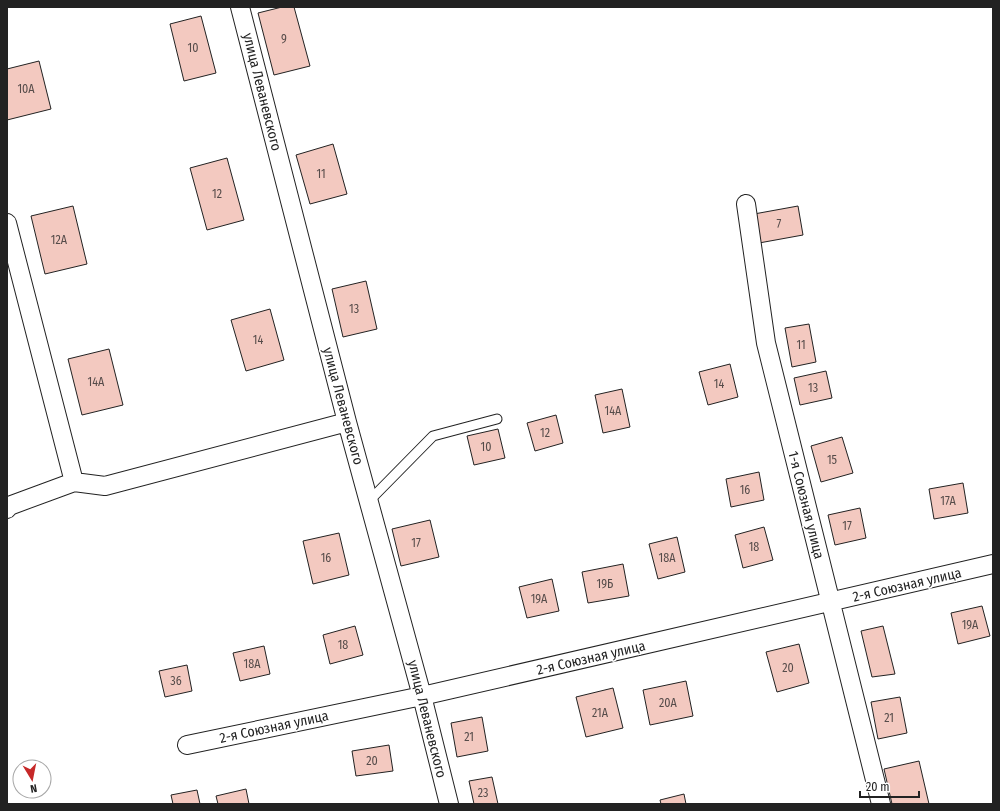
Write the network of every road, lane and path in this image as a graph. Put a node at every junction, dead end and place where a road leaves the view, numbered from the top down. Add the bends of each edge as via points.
1 (240, 7) edge
2 (746, 204) dead end
3 (7, 223) edge
4 (497, 419) dead end
5 (347, 422) junction
6 (74, 482) junction
7 (369, 501) junction
8 (7, 509) edge
9 (993, 564) edge
10 (830, 603) junction
11 (422, 696) junction
12 (187, 745) dead end
13 (449, 804) edge
14 (881, 804) edge

1 - 5 street, улица Леваневского
2 - 10 street, 1-я Союзная улица via 766,343
3 - 6 street
4 - 7 lane via 434,436
5 - 6 street via 105,486
5 - 7 street, улица Леваневского
6 - 8 street via 9,506
7 - 11 street, улица Леваневского
9 - 10 street, 2-я Союзная улица
10 - 11 street, 2-я Союзная улица
10 - 14 street, 1-я Союзная улица
11 - 12 street, 2-я Союзная улица
11 - 13 street, улица Леваневского

